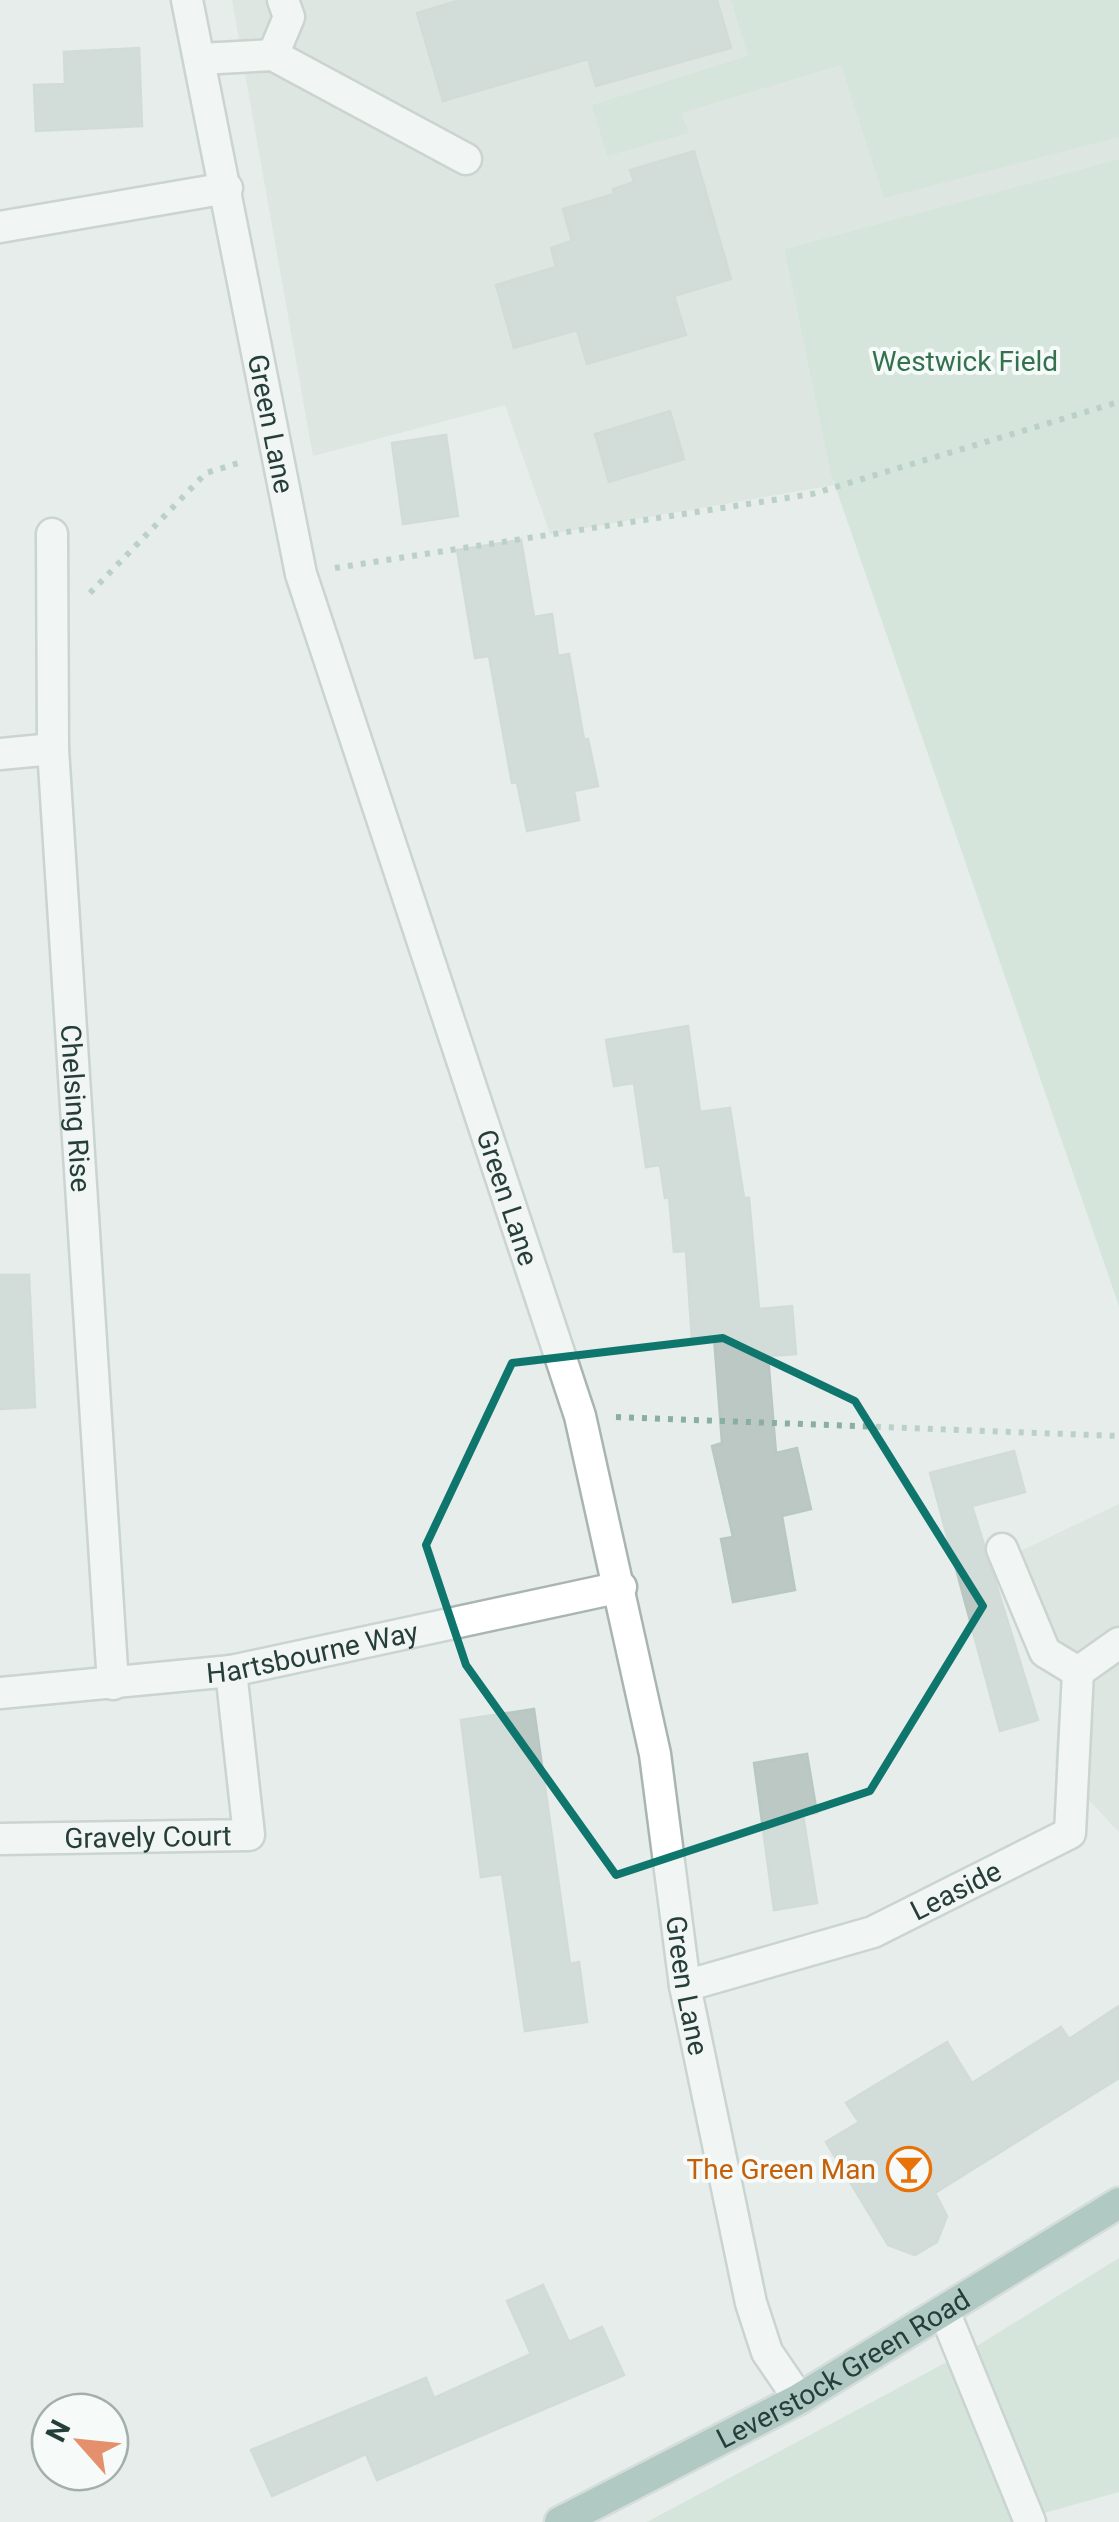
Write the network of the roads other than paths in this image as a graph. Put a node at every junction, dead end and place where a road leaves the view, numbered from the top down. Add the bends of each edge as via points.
1 (187, 0) edge
2 (284, 0) edge
3 (273, 54) junction
4 (200, 59) junction
5 (466, 159) dead end
6 (226, 188) junction
7 (0, 227) edge
8 (52, 534) dead end
9 (54, 750) junction
10 (0, 754) edge
11 (1002, 1549) dead end
12 (621, 1586) junction
13 (1119, 1643) edge
14 (231, 1670) junction
15 (1078, 1672) junction
16 (113, 1684) junction
17 (0, 1693) edge
18 (0, 1840) edge
19 (685, 1986) junction
20 (1119, 2203) edge
21 (944, 2310) junction
22 (799, 2399) junction
23 (560, 2522) edge
24 (1030, 2522) edge

1 - 4 street, Green Lane
2 - 3 street via 288,17
3 - 4 street
3 - 5 street
4 - 6 street, Green Lane
6 - 7 street
6 - 12 street, Green Lane via 301,574 580,1416
8 - 9 street, Chelsing Rise
9 - 10 street
9 - 16 street, Chelsing Rise
11 - 15 street via 1045,1652
12 - 14 street, Hartsbourne Way
12 - 19 street, Green Lane via 655,1754
13 - 15 street
14 - 16 street, Hartsbourne Way
14 - 18 street, Gravely Court via 249,1835
15 - 19 street, Leaside via 1070,1832 873,1932
16 - 17 street, Hartsbourne Way
19 - 22 street, Green Lane via 751,2302 767,2352
20 - 21 main road, Leverstock Green Road
21 - 22 main road, Leverstock Green Road
21 - 24 street
22 - 23 main road, Leverstock Green Road

